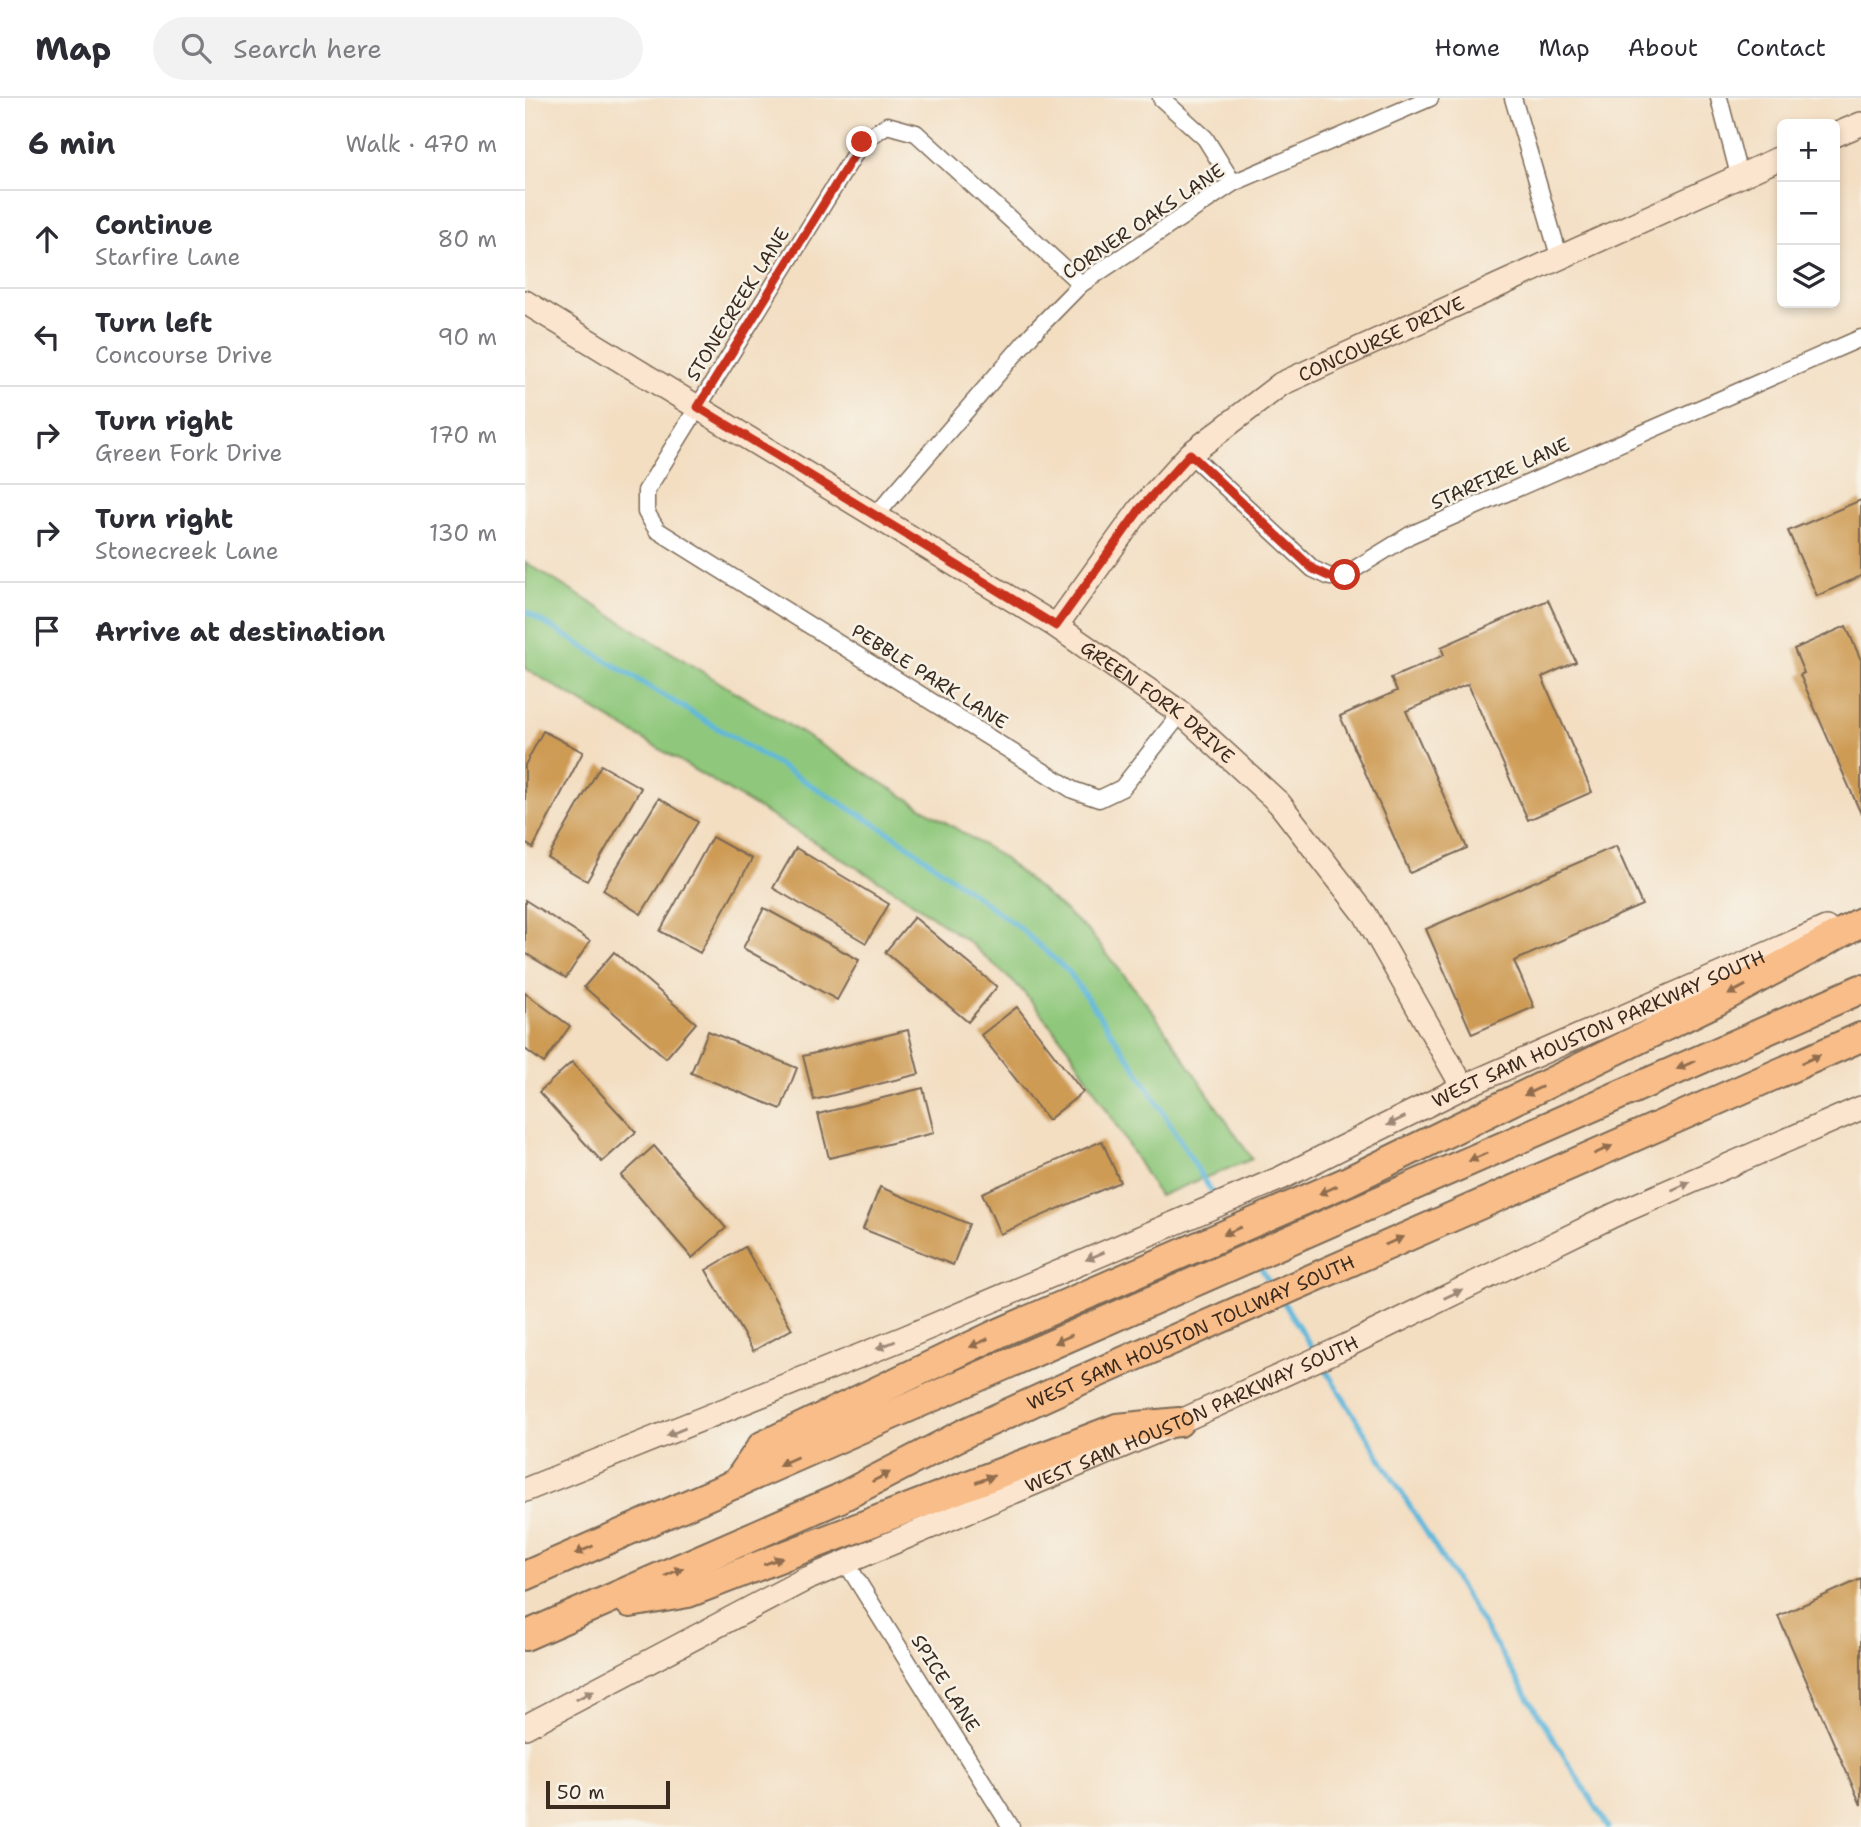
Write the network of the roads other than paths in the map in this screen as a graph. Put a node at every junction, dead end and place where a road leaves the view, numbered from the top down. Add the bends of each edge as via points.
1 (1161, 98) edge
2 (1430, 98) edge
3 (1513, 98) edge
4 (1719, 98) edge
5 (1861, 124) edge
6 (1840, 133) edge
7 (1777, 159) edge
8 (1739, 174) junction
9 (1233, 183) junction
10 (1559, 256) junction
11 (1081, 284) junction
12 (525, 302) edge
13 (1861, 338) edge
14 (698, 407) junction
15 (1190, 454) junction
16 (646, 512) joint
17 (877, 514) junction
18 (1056, 626) junction
19 (1181, 713) junction
20 (1861, 913) edge
21 (1861, 922) edge
22 (1861, 989) edge
23 (1861, 1037) edge
24 (1464, 1087) junction
25 (1861, 1108) edge
26 (1179, 1422) junction
27 (736, 1483) junction
28 (525, 1490) edge
29 (845, 1561) junction
30 (525, 1576) edge
31 (589, 1609) junction
32 (525, 1636) edge
33 (525, 1727) edge
34 (1010, 1827) edge

1 - 9 street via 1205,138
2 - 9 street, CORNER OAKS LANE
3 - 10 street
4 - 8 street
5 - 6 main road
7 - 8 main road, CONCOURSE DRIVE
8 - 10 main road, CONCOURSE DRIVE
9 - 11 street, CORNER OAKS LANE
10 - 15 main road, CONCOURSE DRIVE via 1281,384
11 - 14 street, STONECREEK LANE via 916,133 887,125 862,142
11 - 17 street, CORNER OAKS LANE
12 - 14 main road, GREEN FORK DRIVE
13 - 15 street, STARFIRE LANE via 1410,535 1345,575 1330,577 1313,569
14 - 16 street, STONECREEK LANE via 646,491
14 - 17 main road, GREEN FORK DRIVE
15 - 18 main road, CONCOURSE DRIVE via 1140,509
16 - 19 street, PEBBLE PARK LANE via 657,530 1073,790 1100,799 1122,788
17 - 18 main road, GREEN FORK DRIVE
18 - 19 main road, GREEN FORK DRIVE
19 - 24 main road, GREEN FORK DRIVE via 1279,803 1365,914
20 - 24 main road, WEST SAM HOUSTON PARKWAY SOUTH
21 -> 27 highway via 1717,1001 1287,1207 999,1333 761,1446
22 -> 27 highway
31 -> 23 highway, WEST SAM HOUSTON TOLLWAY SOUTH via 838,1499 980,1427
24 -> 28 main road, WEST SAM HOUSTON PARKWAY SOUTH via 1158,1229 663,1437
26 -> 25 main road, WEST SAM HOUSTON PARKWAY SOUTH via 1614,1215
26 - 29 main road, WEST SAM HOUSTON PARKWAY SOUTH
31 -> 26 highway via 688,1593 1117,1428
27 -> 30 highway
33 -> 29 main road, WEST SAM HOUSTON PARKWAY SOUTH
29 - 34 street, SPICE LANE
31 - 32 highway, WEST SAM HOUSTON TOLLWAY SOUTH

